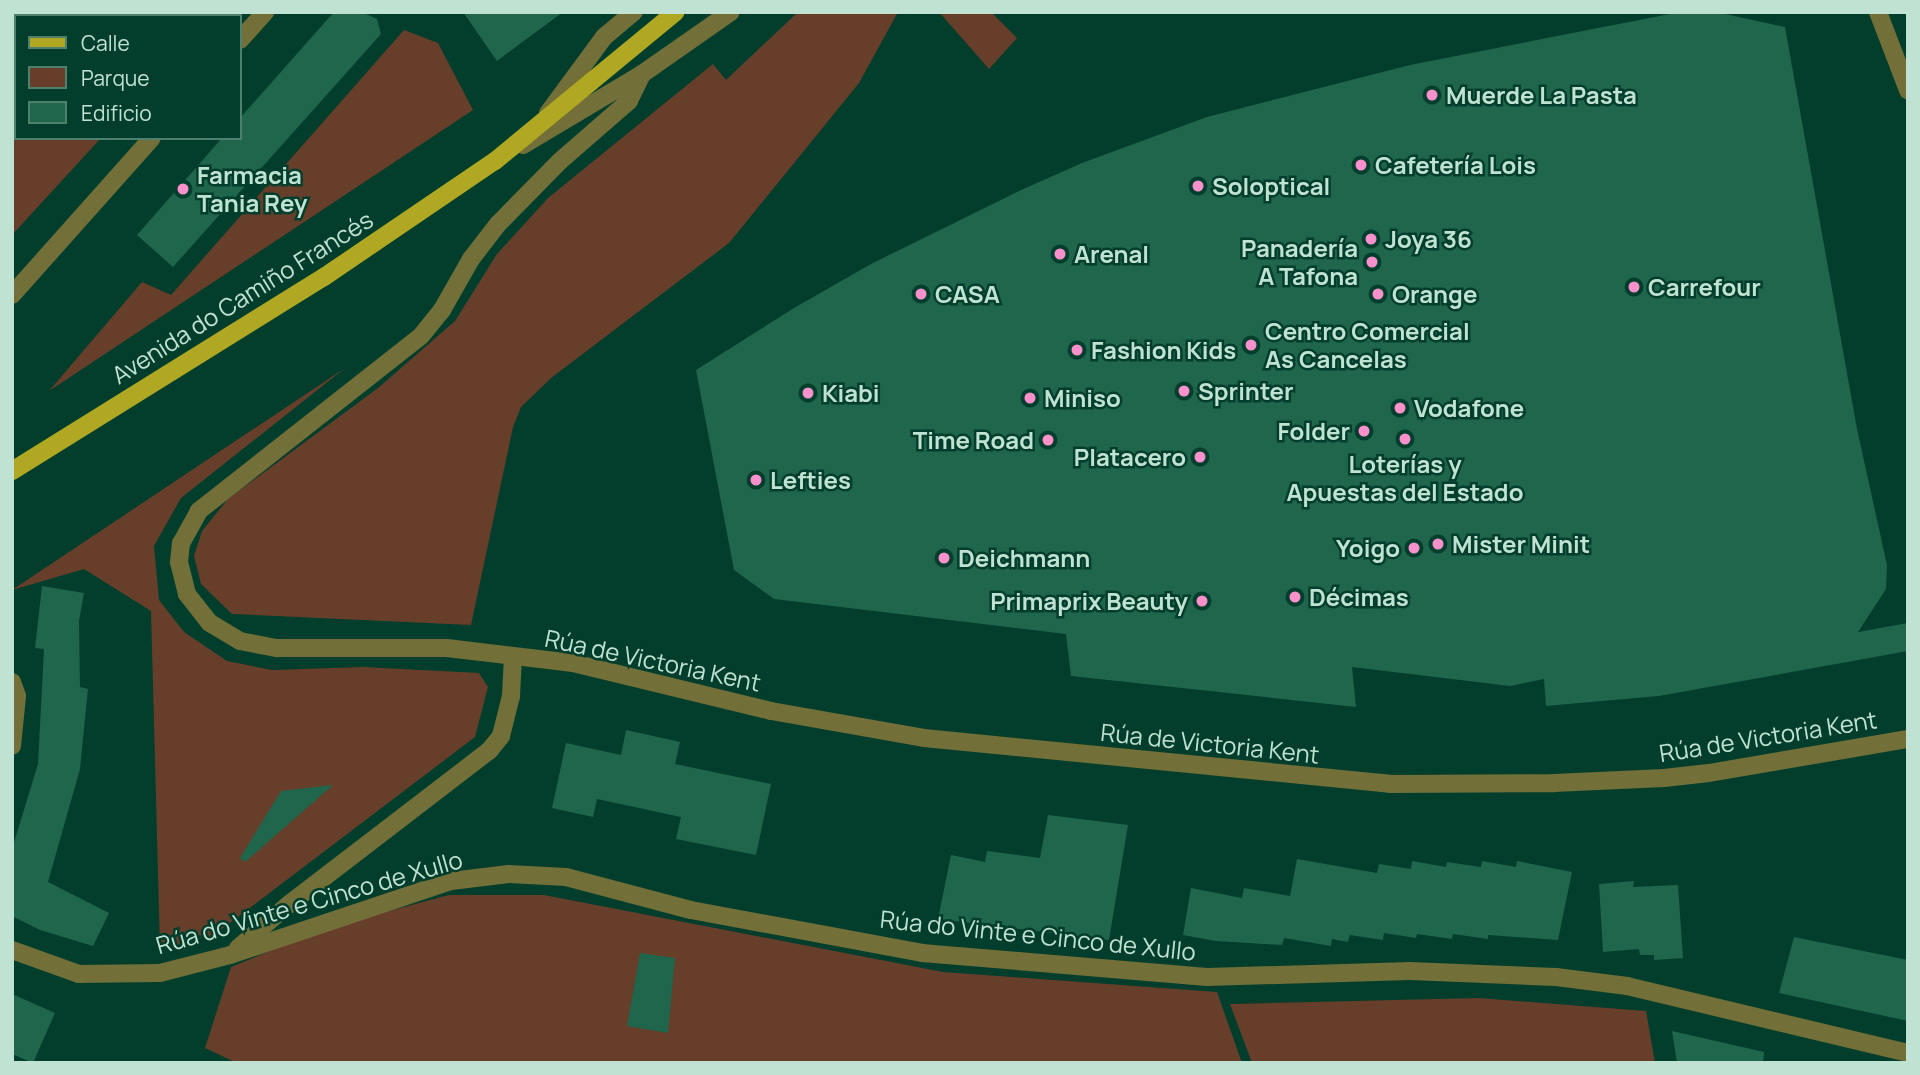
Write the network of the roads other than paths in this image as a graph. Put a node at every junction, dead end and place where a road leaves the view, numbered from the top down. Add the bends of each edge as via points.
1 (265, 12) edge
2 (634, 12) edge
3 (676, 12) edge
4 (731, 12) edge
5 (1878, 12) edge
6 (242, 38) edge
7 (642, 74) junction
8 (1908, 90) edge
9 (542, 121) junction
10 (150, 140) edge
11 (495, 161) junction
12 (12, 295) edge
13 (12, 471) edge
14 (513, 656) junction
15 (12, 682) edge
16 (1908, 738) edge
17 (12, 746) edge
18 (12, 950) edge
19 (230, 955) junction
20 (1908, 1053) edge

1 - 6 street
2 - 9 street, Avenida do Camiño Francés via 604,37
3 - 9 main road, Avenida do Camiño Francés
4 - 7 street, Avenida do Camiño Francés
5 - 8 street
7 - 11 street, Avenida do Camiño Francés
7 - 14 street, Rúa de Victoria Kent via 629,101 498,224 421,336 216,495 199,511 181,542 179,562 187,594 210,624 240,641 277,648 447,648
9 - 11 main road, Avenida do Camiño Francés
10 - 12 street
11 - 13 main road, Avenida do Camiño Francés via 324,277
14 - 16 street, Rúa de Victoria Kent via 573,663 880,732 1390,784 1664,778
14 - 19 street, Rúa de Victoria Kent via 511,696 501,736 489,751
15 - 17 street via 17,696
18 - 19 street, Rúa do Vinte e Cinco de Xullo via 79,974 160,973
19 - 20 street, Rúa do Vinte e Cinco de Xullo via 451,881 509,874 566,877 691,910 922,953 1207,976 1410,971 1615,984

